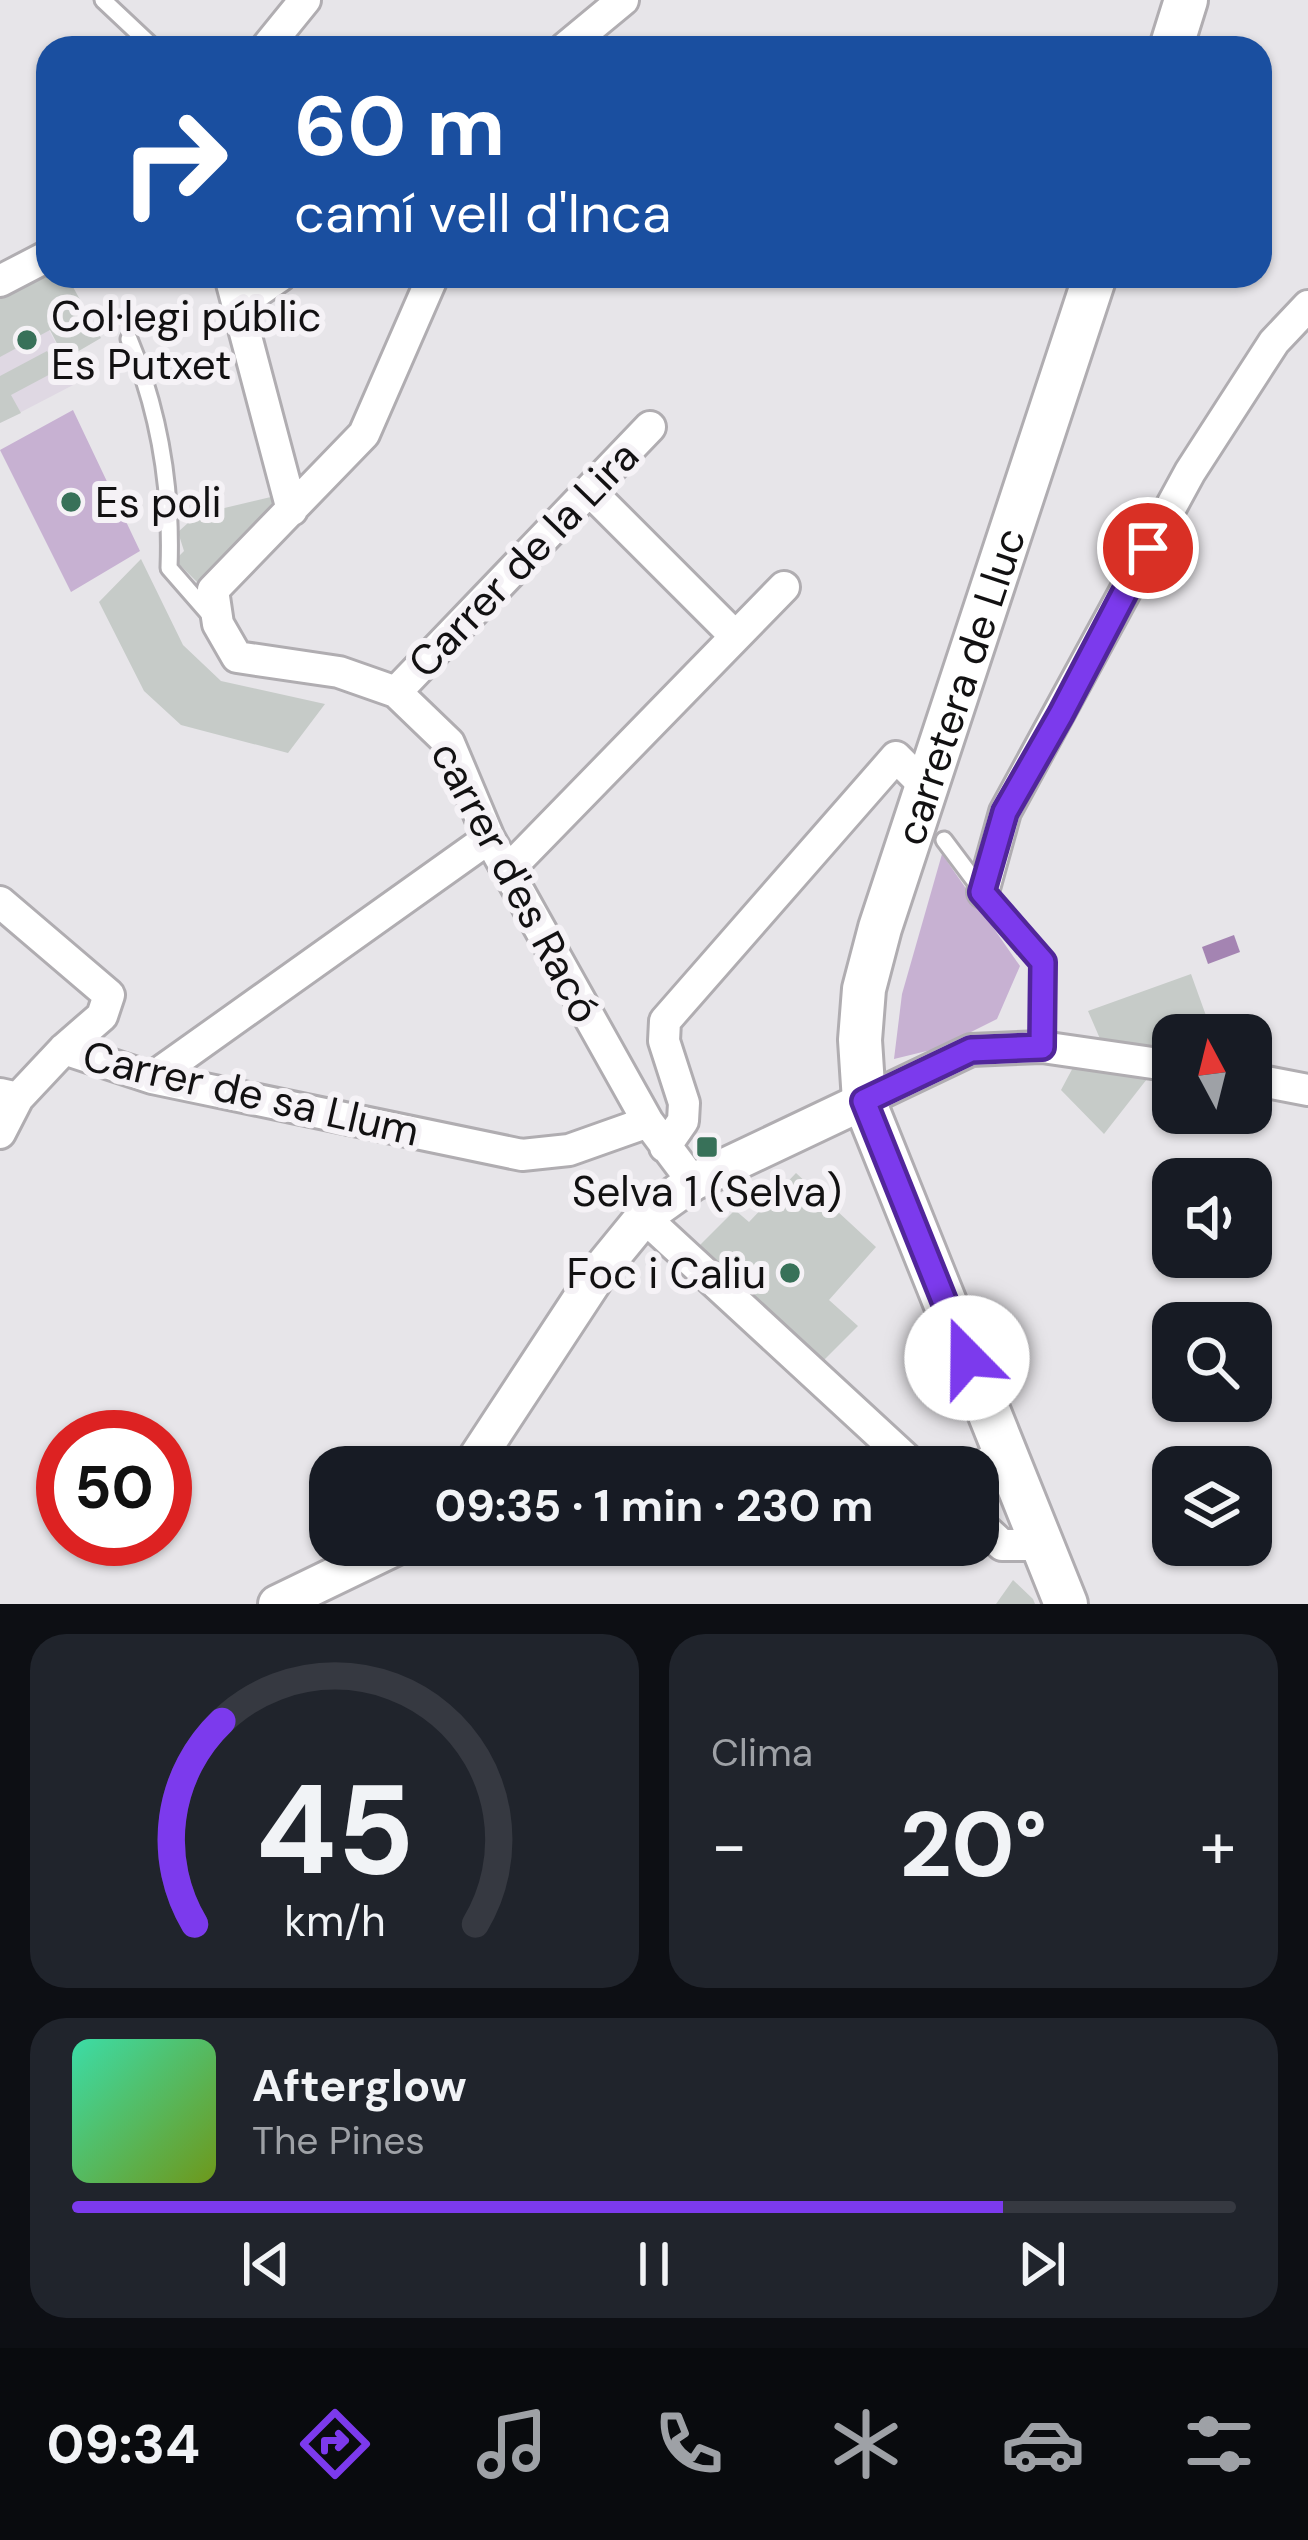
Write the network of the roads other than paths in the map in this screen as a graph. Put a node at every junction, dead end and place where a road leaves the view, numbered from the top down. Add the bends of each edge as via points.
1 (104, 0) edge
2 (623, 0) edge
3 (1186, 0) edge
4 (299, 3) edge
5 (142, 36) edge
6 (275, 36) edge
7 (580, 36) edge
8 (1175, 36) edge
9 (36, 262) edge
10 (0, 281) edge
11 (428, 288) edge
12 (1091, 288) edge
13 (234, 290) edge
14 (1308, 305) edge
15 (129, 339) dead end
16 (650, 427) dead end
17 (590, 490) junction
18 (292, 510) junction
19 (784, 587) dead end
20 (218, 624) junction
21 (735, 635) junction
22 (396, 692) junction
23 (927, 788) junction
24 (489, 838) junction
25 (944, 840) dead end
26 (507, 871) junction
27 (982, 892) junction
28 (0, 902) edge
29 (1042, 1047) junction
30 (64, 1049) junction
31 (1152, 1063) edge
32 (152, 1078) junction
33 (1272, 1083) edge
34 (1308, 1090) edge
35 (9, 1096) edge
36 (864, 1101) junction
37 (0, 1133) edge
38 (657, 1134) junction
39 (693, 1182) junction
40 (644, 1217) junction
41 (485, 1446) edge
42 (892, 1446) edge
43 (982, 1446) edge
44 (999, 1477) edge
45 (999, 1542) edge
46 (1043, 1545) junction
47 (356, 1566) edge
48 (277, 1604) edge
49 (1066, 1604) edge

1 - 5 lane
2 - 7 street
3 - 8 main road
4 - 6 street
9 - 10 street
11 - 18 street via 364,434
12 - 23 main road, carretera de Lluc
13 - 18 street
14 - 27 street via 1274,342 1190,472 1005,812
15 - 20 lane via 163,450 170,568
16 - 17 street, Carrer de la Lira
17 - 21 street
17 - 22 street, Carrer de la Lira
18 - 20 street via 212,590
19 - 21 street
20 - 22 street, carrer d'es Racó via 237,657 339,672
21 - 26 street
22 - 24 street, carrer d'es Racó via 449,743
23 - 36 main road, carretera de Lluc via 863,989
23 - 38 street via 896,757 665,1021 683,1121
24 - 26 street, carrer d'es Racó
24 - 32 street
25 - 27 lane
26 - 38 street, carrer d'es Racó
27 - 29 lane via 1043,962
28 - 30 street, Carrer de sa Llum via 109,995 102,1016
29 - 31 street
29 - 36 street via 971,1050
30 - 32 street, Carrer de sa Llum
30 - 35 street
32 - 38 street, Carrer de sa Llum via 522,1154
33 - 34 street
35 - 37 street
36 - 39 street
36 - 43 main road, carretera de Lluc
38 - 39 street, carrer d'es Racó
39 - 40 street
40 - 41 street
40 - 42 street
44 - 46 main road, carretera de Lluc
45 - 46 street
46 - 49 main road, carretera de Lluc
47 - 48 street

